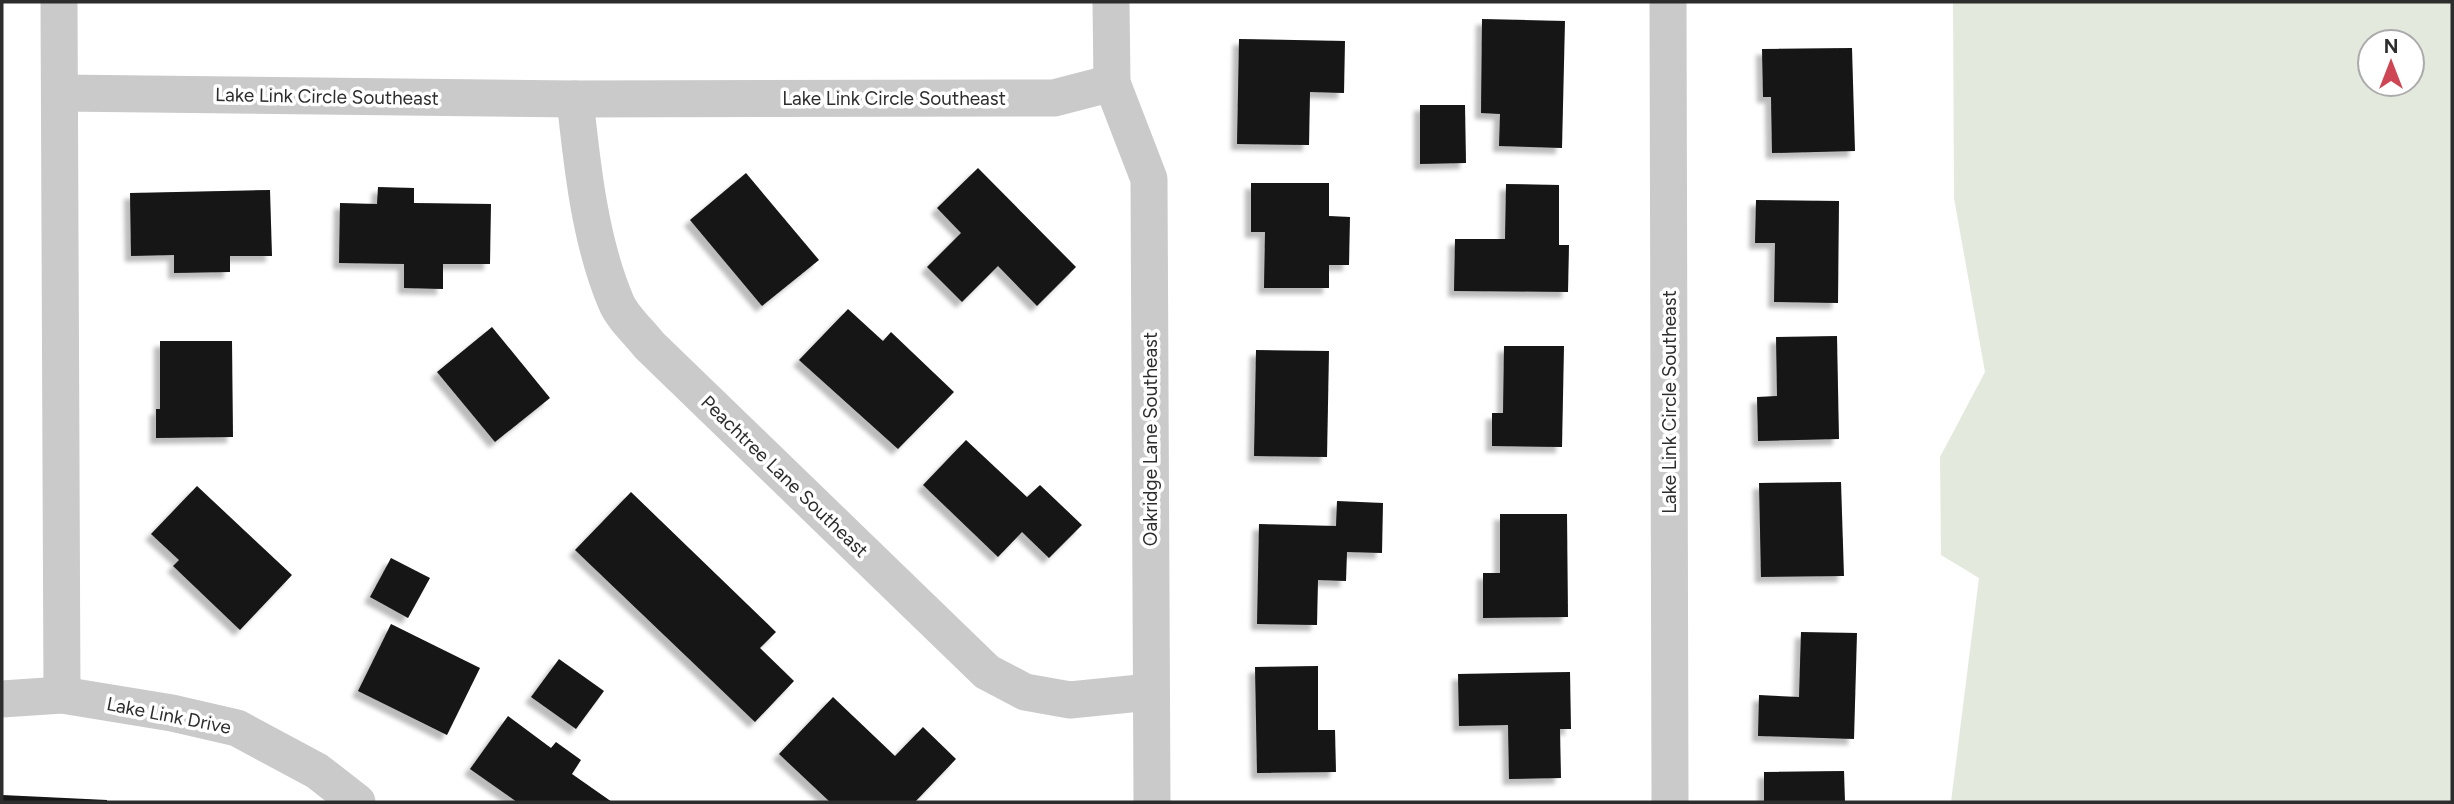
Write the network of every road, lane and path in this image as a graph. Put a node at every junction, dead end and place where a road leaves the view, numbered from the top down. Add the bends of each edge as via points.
1 (60, 2) edge
2 (1111, 2) edge
3 (1668, 2) edge
4 (1112, 83) junction
5 (61, 93) junction
6 (575, 99) junction
7 (1150, 692) junction
8 (62, 695) junction
9 (2, 699) edge
10 (357, 802) edge
11 (1152, 802) edge
12 (1670, 802) edge

1 - 5 street
2 - 4 street
3 - 12 street, Lake Link Circle Southeast
4 - 6 street, Lake Link Circle Southeast via 1054,98
4 - 7 street, Oakridge Lane Southeast via 1149,178
5 - 6 street, Lake Link Circle Southeast
5 - 8 street
6 - 7 street, Peachtree Lane Southeast via 600,252 617,305 649,345 987,672 1025,692 1070,700
7 - 11 street, Oakridge Lane Southeast
8 - 9 street, Lake Link Drive
8 - 10 street, Lake Link Drive via 237,728 317,771

